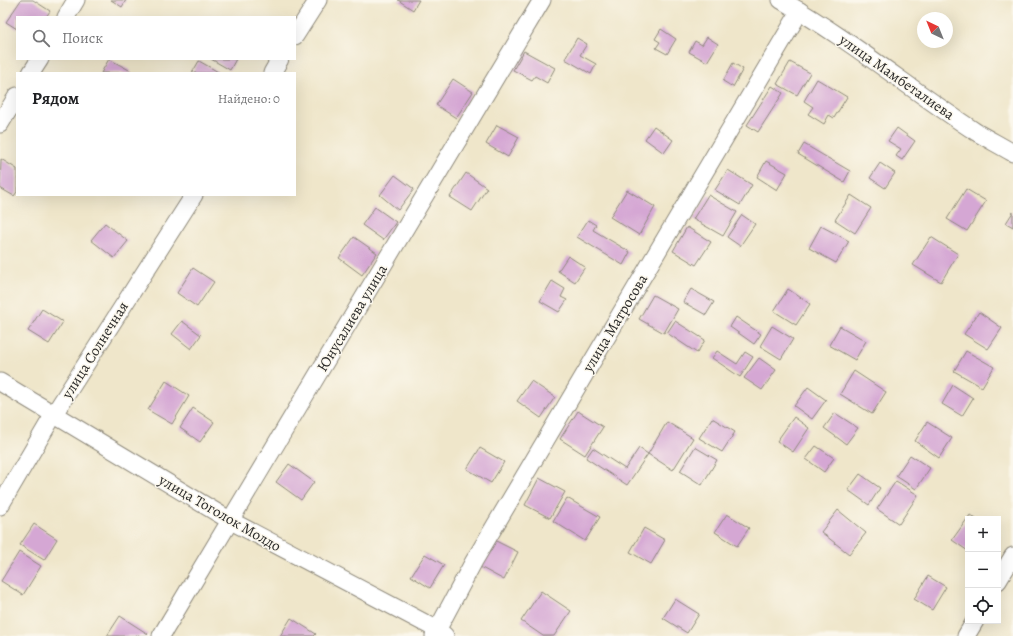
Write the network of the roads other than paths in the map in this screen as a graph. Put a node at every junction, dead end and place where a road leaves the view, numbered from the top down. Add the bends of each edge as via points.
1 (76, 0) edge
2 (318, 0) edge
3 (542, 0) edge
4 (781, 0) edge
5 (800, 11) junction
6 (67, 16) edge
7 (296, 34) edge
8 (39, 60) edge
9 (279, 60) edge
10 (32, 72) edge
11 (273, 72) edge
12 (16, 98) edge
13 (0, 124) edge
14 (1013, 153) edge
15 (193, 196) edge
16 (0, 382) edge
17 (54, 414) junction
18 (0, 506) edge
19 (230, 521) junction
20 (1013, 556) edge
21 (1001, 576) edge
22 (973, 624) edge
23 (439, 634) edge
24 (161, 636) edge
25 (966, 636) edge

1 - 6 street
2 - 7 street
3 - 19 street, Юнусалиева улица
4 - 5 street, улица Мамбеталиева
5 - 14 street, улица Мамбеталиева via 976,132
5 - 23 street, улица Матросова via 474,561
8 - 10 street
9 - 11 street
12 - 13 street
15 - 17 street, улица Солнечная
16 - 17 street, улица Тоголок Молдо
17 - 18 street, улица Солнечная
17 - 19 street, улица Тоголок Молдо
19 - 23 street, улица Тоголок Молдо
19 - 24 street, Юнусалиева улица
20 - 21 street
22 - 25 street

